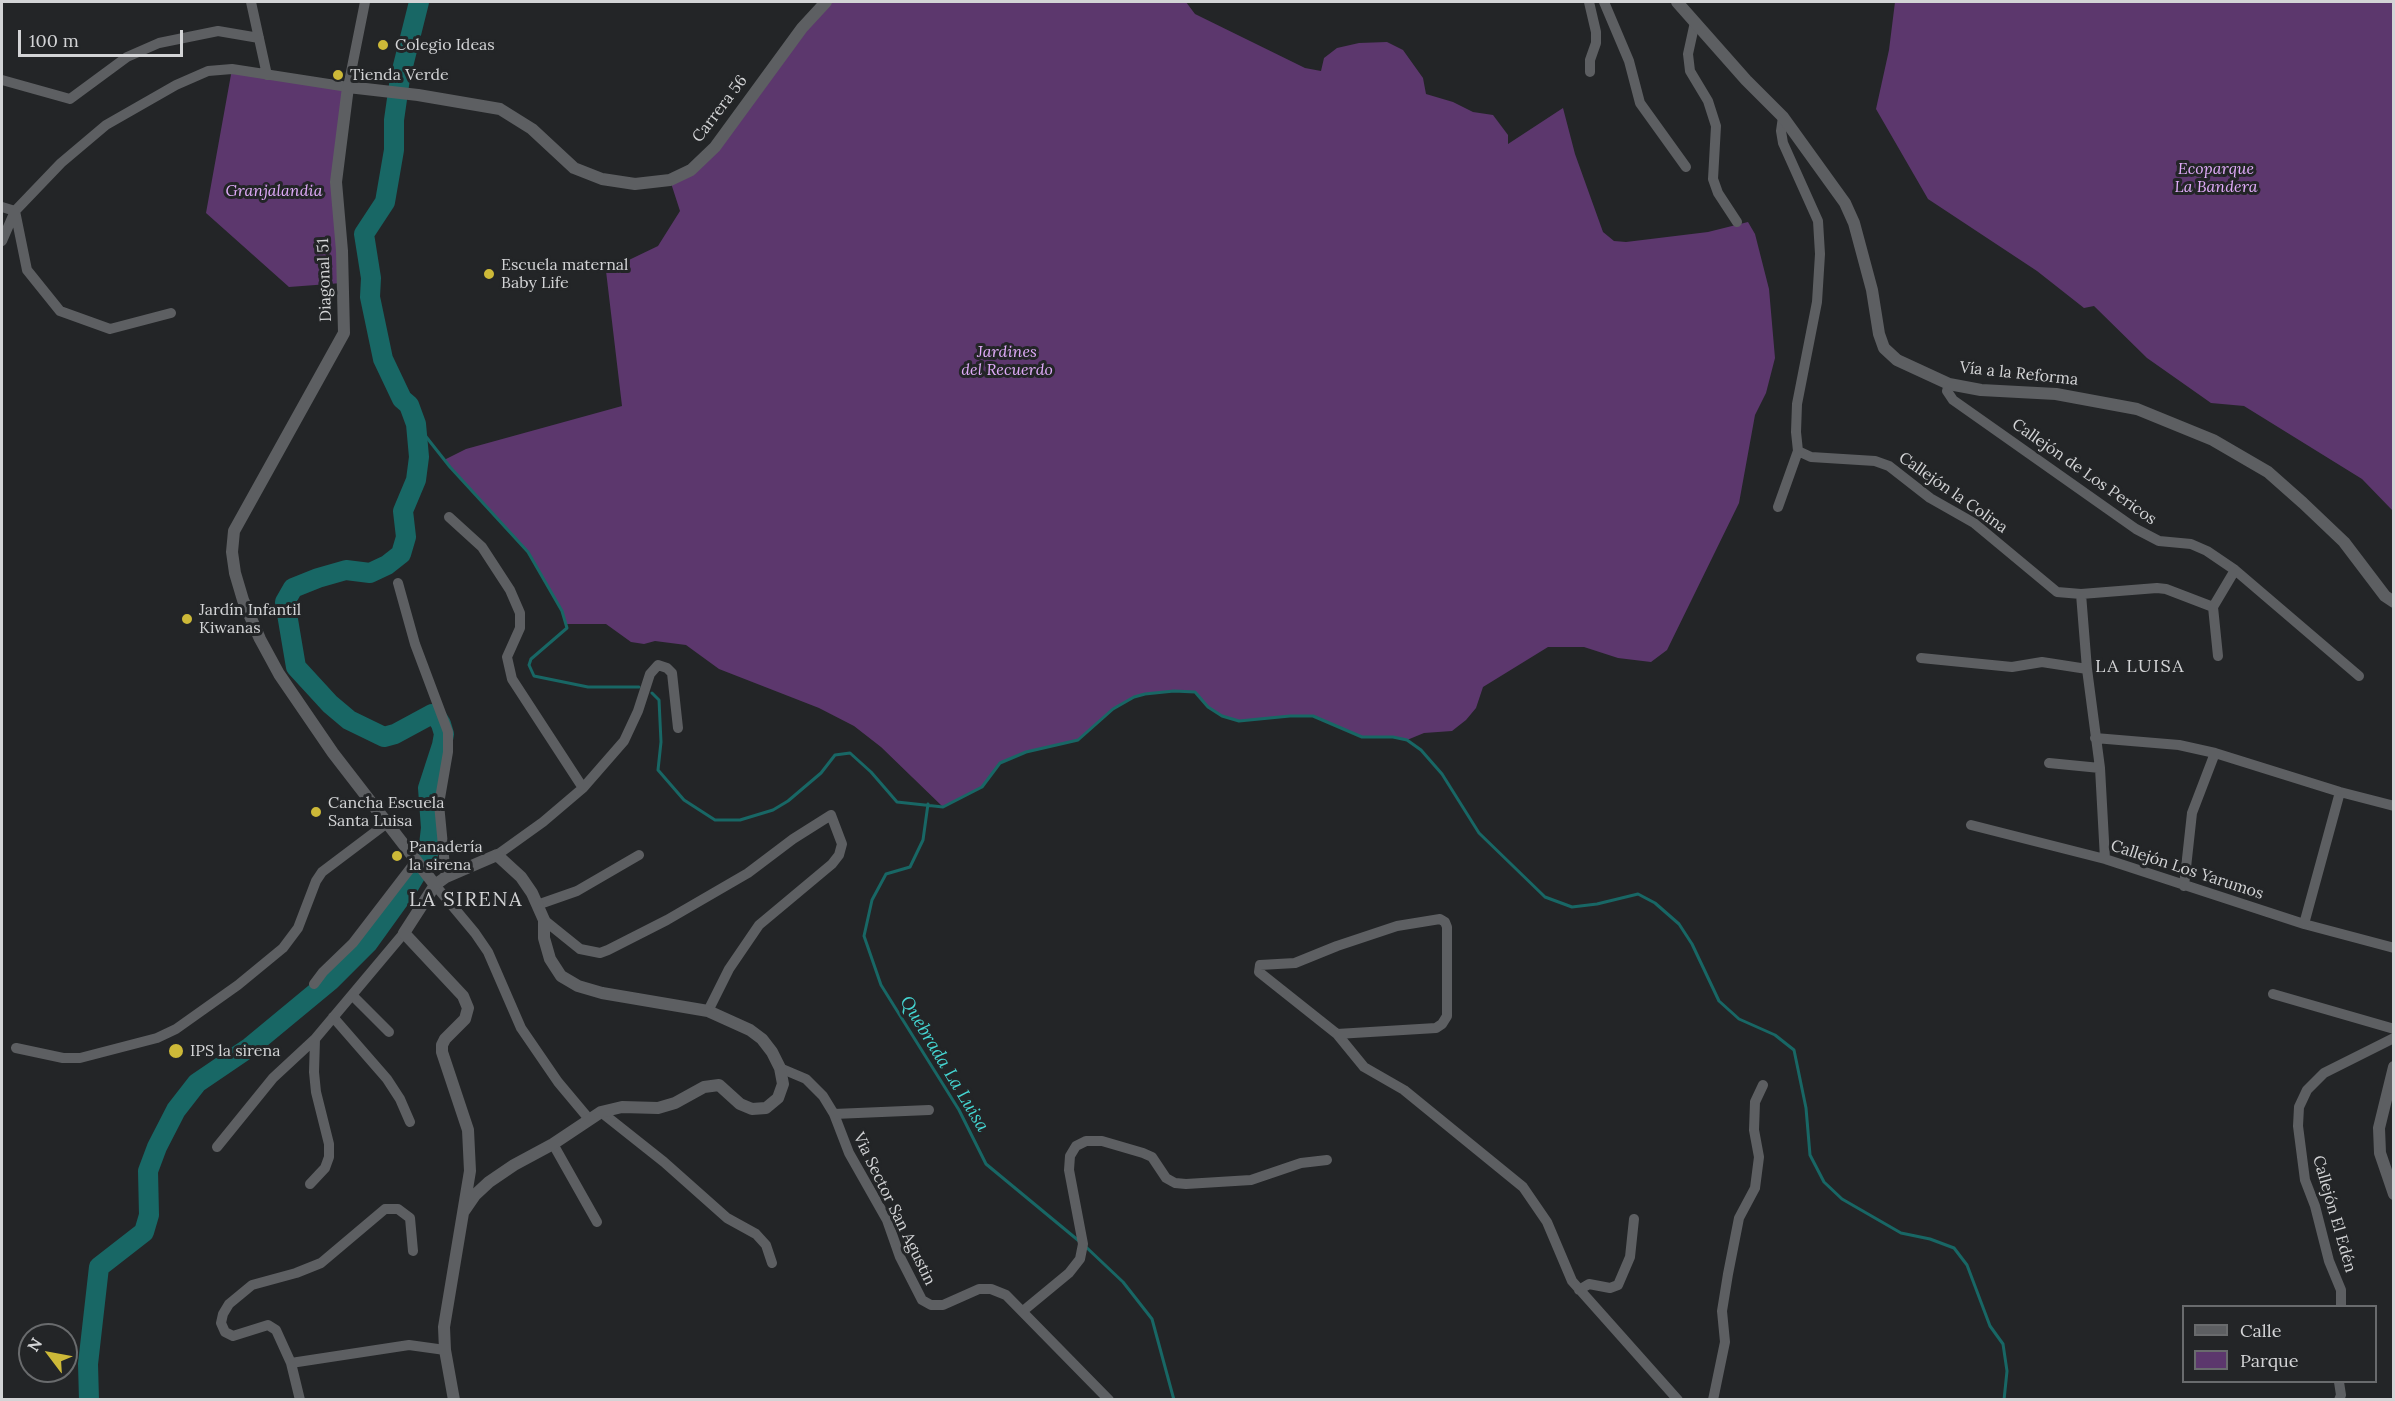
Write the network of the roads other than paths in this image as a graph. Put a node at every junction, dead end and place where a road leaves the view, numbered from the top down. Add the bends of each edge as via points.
1 (251, 2) edge
2 (365, 2) edge
3 (826, 2) edge
4 (1589, 2) edge
5 (1604, 2) edge
6 (1677, 2) edge
7 (1695, 22) junction
8 (260, 38) junction
9 (1590, 72) dead end
10 (267, 75) junction
11 (2, 80) edge
12 (348, 87) junction
13 (1783, 117) junction
14 (1686, 167) dead end
15 (2, 207) edge
16 (15, 211) junction
17 (1737, 222) dead end
18 (2, 241) edge
19 (171, 313) dead end
20 (1949, 384) junction
21 (1798, 452) junction
22 (1778, 507) dead end
23 (449, 517) dead end
24 (2235, 570) junction
25 (398, 584) dead end
26 (2081, 594) junction
27 (2394, 602) edge
28 (2213, 607) junction
29 (2218, 656) dead end
30 (1921, 658) dead end
31 (2087, 669) junction
32 (2359, 676) dead end
33 (678, 728) dead end
34 (2095, 738) junction
35 (2215, 753) junction
36 (2049, 763) dead end
37 (2100, 768) junction
38 (583, 788) junction
39 (2340, 792) junction
40 (2394, 807) edge
41 (387, 823) junction
42 (1971, 825) dead end
43 (497, 855) junction
44 (639, 855) dead end
45 (414, 858) junction
46 (2105, 859) junction
47 (446, 877) junction
48 (432, 881) junction
49 (2184, 886) junction
50 (537, 905) junction
51 (544, 920) junction
52 (2304, 924) junction
53 (404, 933) junction
54 (2394, 948) edge
55 (314, 984) dead end
56 (2273, 994) dead end
57 (353, 996) junction
58 (708, 1011) junction
59 (333, 1017) junction
60 (2394, 1029) edge
61 (389, 1032) dead end
62 (1337, 1034) junction
63 (2394, 1038) edge
64 (315, 1039) junction
65 (16, 1048) dead end
66 (2394, 1067) edge
67 (780, 1068) junction
68 (1763, 1084) dead end
69 (928, 1110) dead end
70 (601, 1112) junction
71 (834, 1114) junction
72 (589, 1119) junction
73 (410, 1122) dead end
74 (553, 1144) junction
75 (217, 1147) dead end
76 (1327, 1160) dead end
77 (310, 1184) dead end
78 (2394, 1194) edge
79 (464, 1211) junction
80 (1634, 1219) dead end
81 (597, 1222) dead end
82 (413, 1251) dead end
83 (772, 1263) dead end
84 (1579, 1290) junction
85 (2341, 1305) edge
86 (1023, 1311) junction
87 (444, 1350) junction
88 (291, 1363) junction
89 (2339, 1383) edge
90 (300, 1400) edge
91 (454, 1400) edge
92 (1109, 1400) edge
93 (1678, 1400) edge
94 (1713, 1400) edge
95 (2339, 1400) edge

1 - 8 street
2 - 12 street, Diagonal 51
3 - 12 street, Carrera 56 via 802,28 715,147 692,170 670,180 635,184 602,179 574,168 532,129 500,109
4 - 9 street via 1596,32
5 - 14 street via 1629,61 1640,103
6 - 7 street, Vía a la Reforma
7 - 13 street, Vía a la Reforma
7 - 17 street via 1690,71 1708,101 1716,126 1713,179
8 - 10 street
8 - 11 street via 218,31 159,43 127,57 70,99
10 - 12 street
10 - 16 street via 231,69 208,71 176,85 106,125 61,163
12 - 41 street, Diagonal 51 via 337,164 344,333 234,531 232,552 235,573 260,639 279,674
13 - 20 street, Vía a la Reforma via 1845,203 1854,223 1884,348 1897,360
13 - 21 street via 1783,143 1818,221 1820,254 1817,302 1797,404
15 - 16 street
16 - 18 street
16 - 19 street via 27,270 60,312 110,329
20 - 24 street, Callejón de Los Pericos via 1947,391 1953,400 2136,529 2159,541 2191,544
20 - 27 street, Vía a la Reforma via 2097,400 2137,409 2213,440 2268,472 2303,502 2344,542 2385,596
21 - 22 street
21 - 26 street, Callejón la Colina via 1889,466 1930,498 1974,523 2057,592
23 - 38 street via 482,547 510,590 520,613 519,628 507,657 512,679
24 - 28 street
24 - 32 street, Callejón de Los Pericos
25 - 47 street via 415,644 448,732 439,804
26 - 28 street, Callejón la Colina via 2157,588
26 - 31 street
28 - 29 street
30 - 31 street via 2012,667 2042,662
31 - 34 street
33 - 38 street via 672,673 658,665 650,674 624,741
34 - 35 street
34 - 37 street
35 - 39 street
35 - 49 street via 2192,813
36 - 37 street
37 - 46 street
38 - 43 street
39 - 40 street
39 - 52 street
41 - 45 street
41 - 65 street via 322,872 298,928 283,948 176,1029 157,1038 80,1058
42 - 46 street, Callejón Los Yarumos
43 - 47 street
43 - 50 street via 521,877
44 - 50 street via 578,891
45 - 48 street
45 - 55 street via 353,943
46 - 49 street, Callejón Los Yarumos
47 - 48 street
48 - 53 street
48 - 72 street via 488,952 521,1028
49 - 52 street, Callejón Los Yarumos
50 - 51 street
51 - 58 street via 550,959 561,976 578,986
51 - 58 street via 580,949 600,953 748,873 831,815 842,844 838,855 759,925 729,969
52 - 54 street, Callejón Los Yarumos
53 - 57 street
53 - 79 street via 463,996 468,1008 465,1019 445,1039 442,1052 468,1130 470,1171
56 - 60 street
57 - 59 street
57 - 61 street
58 - 67 street via 762,1039
59 - 64 street
59 - 73 street via 387,1079
62 - 62 street via 1259,972 1260,965 1295,963 1397,926 1440,919 1445,922 1447,1016 1442,1024 1436,1028
62 - 84 street via 1364,1067 1404,1090 1523,1187 1546,1222 1565,1269
63 - 85 street, Callejón El Edén via 2324,1073 2307,1090 2299,1107 2305,1180 2341,1290
64 - 75 street via 273,1078
64 - 77 street via 316,1092 329,1157 325,1168
66 - 78 street via 2379,1128 2380,1154
67 - 70 street via 783,1084 778,1098 766,1108 752,1109 740,1104 719,1085 704,1087 658,1108 622,1107
67 - 71 street, Via Sector San Agustin via 806,1079
68 - 94 street via 1755,1102 1754,1130 1759,1156 1755,1188 1739,1218 1722,1311 1725,1342
69 - 71 street
70 - 72 street
70 - 83 street via 727,1218 756,1234 766,1245
71 - 86 street, Via Sector San Agustin via 849,1153 886,1220 922,1300 944,1305 979,1289 991,1289 1006,1295
72 - 74 street
74 - 79 street via 489,1182
74 - 81 street
76 - 86 street via 1300,1163 1251,1180 1186,1184 1166,1178 1152,1157 1143,1153 1102,1141 1086,1141 1076,1146 1070,1156 1069,1170 1083,1244 1080,1259
79 - 87 street via 444,1327
80 - 84 street via 1630,1257 1618,1285 1610,1288 1589,1284
82 - 88 street via 410,1218 398,1209 385,1209 321,1263 252,1285 238,1294 223,1314 225,1332 233,1336 268,1325 276,1330
84 - 93 street
86 - 92 street, Via Sector San Agustin
87 - 88 street via 409,1345
87 - 91 street
88 - 90 street
89 - 95 street

